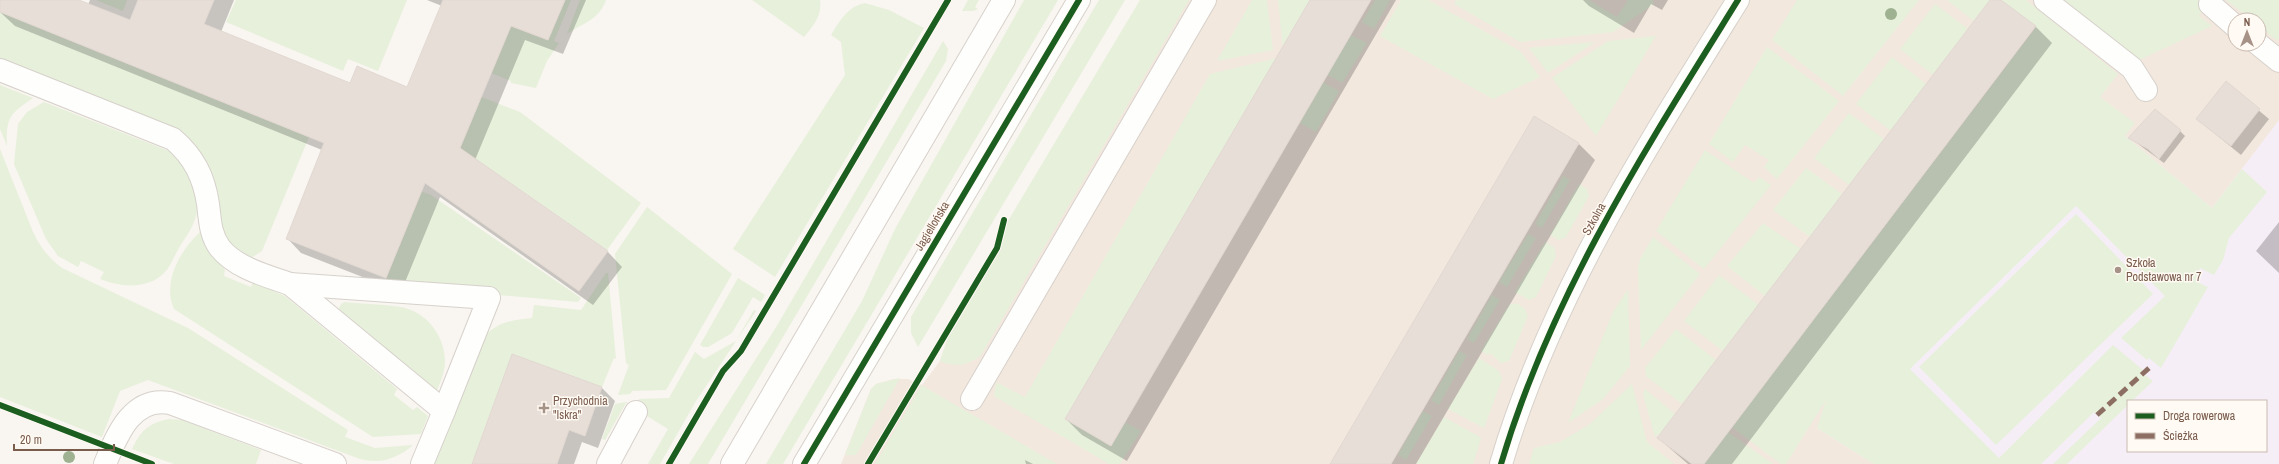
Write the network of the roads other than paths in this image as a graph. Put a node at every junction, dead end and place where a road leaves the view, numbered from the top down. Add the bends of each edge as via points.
1 (1004, 0) edge
2 (1079, 0) edge
3 (1205, 0) edge
4 (1738, 0) edge
5 (2045, 0) edge
6 (2210, 4) dead end
7 (2227, 19) edge
8 (2267, 51) edge
9 (2279, 61) edge
10 (0, 70) edge
11 (2146, 90) dead end
12 (290, 284) junction
13 (972, 400) dead end
14 (444, 411) junction
15 (636, 412) dead end
16 (105, 464) edge
17 (336, 464) edge
18 (422, 464) edge
19 (608, 464) edge
20 (732, 464) edge
21 (804, 464) edge
22 (1501, 464) edge

1 - 20 street
2 - 21 street, Jagiellońska
3 - 13 street
4 - 22 street, Szkolna via 1598,233 1520,403
5 - 11 street via 2132,68
6 - 7 street
8 - 9 street
10 - 12 street via 173,139 187,152 198,168 205,188 213,236 220,248 233,259 260,274
12 - 14 street
12 - 14 street via 489,298
14 - 18 street
15 - 19 street
16 - 17 street via 126,418 158,401 170,403

